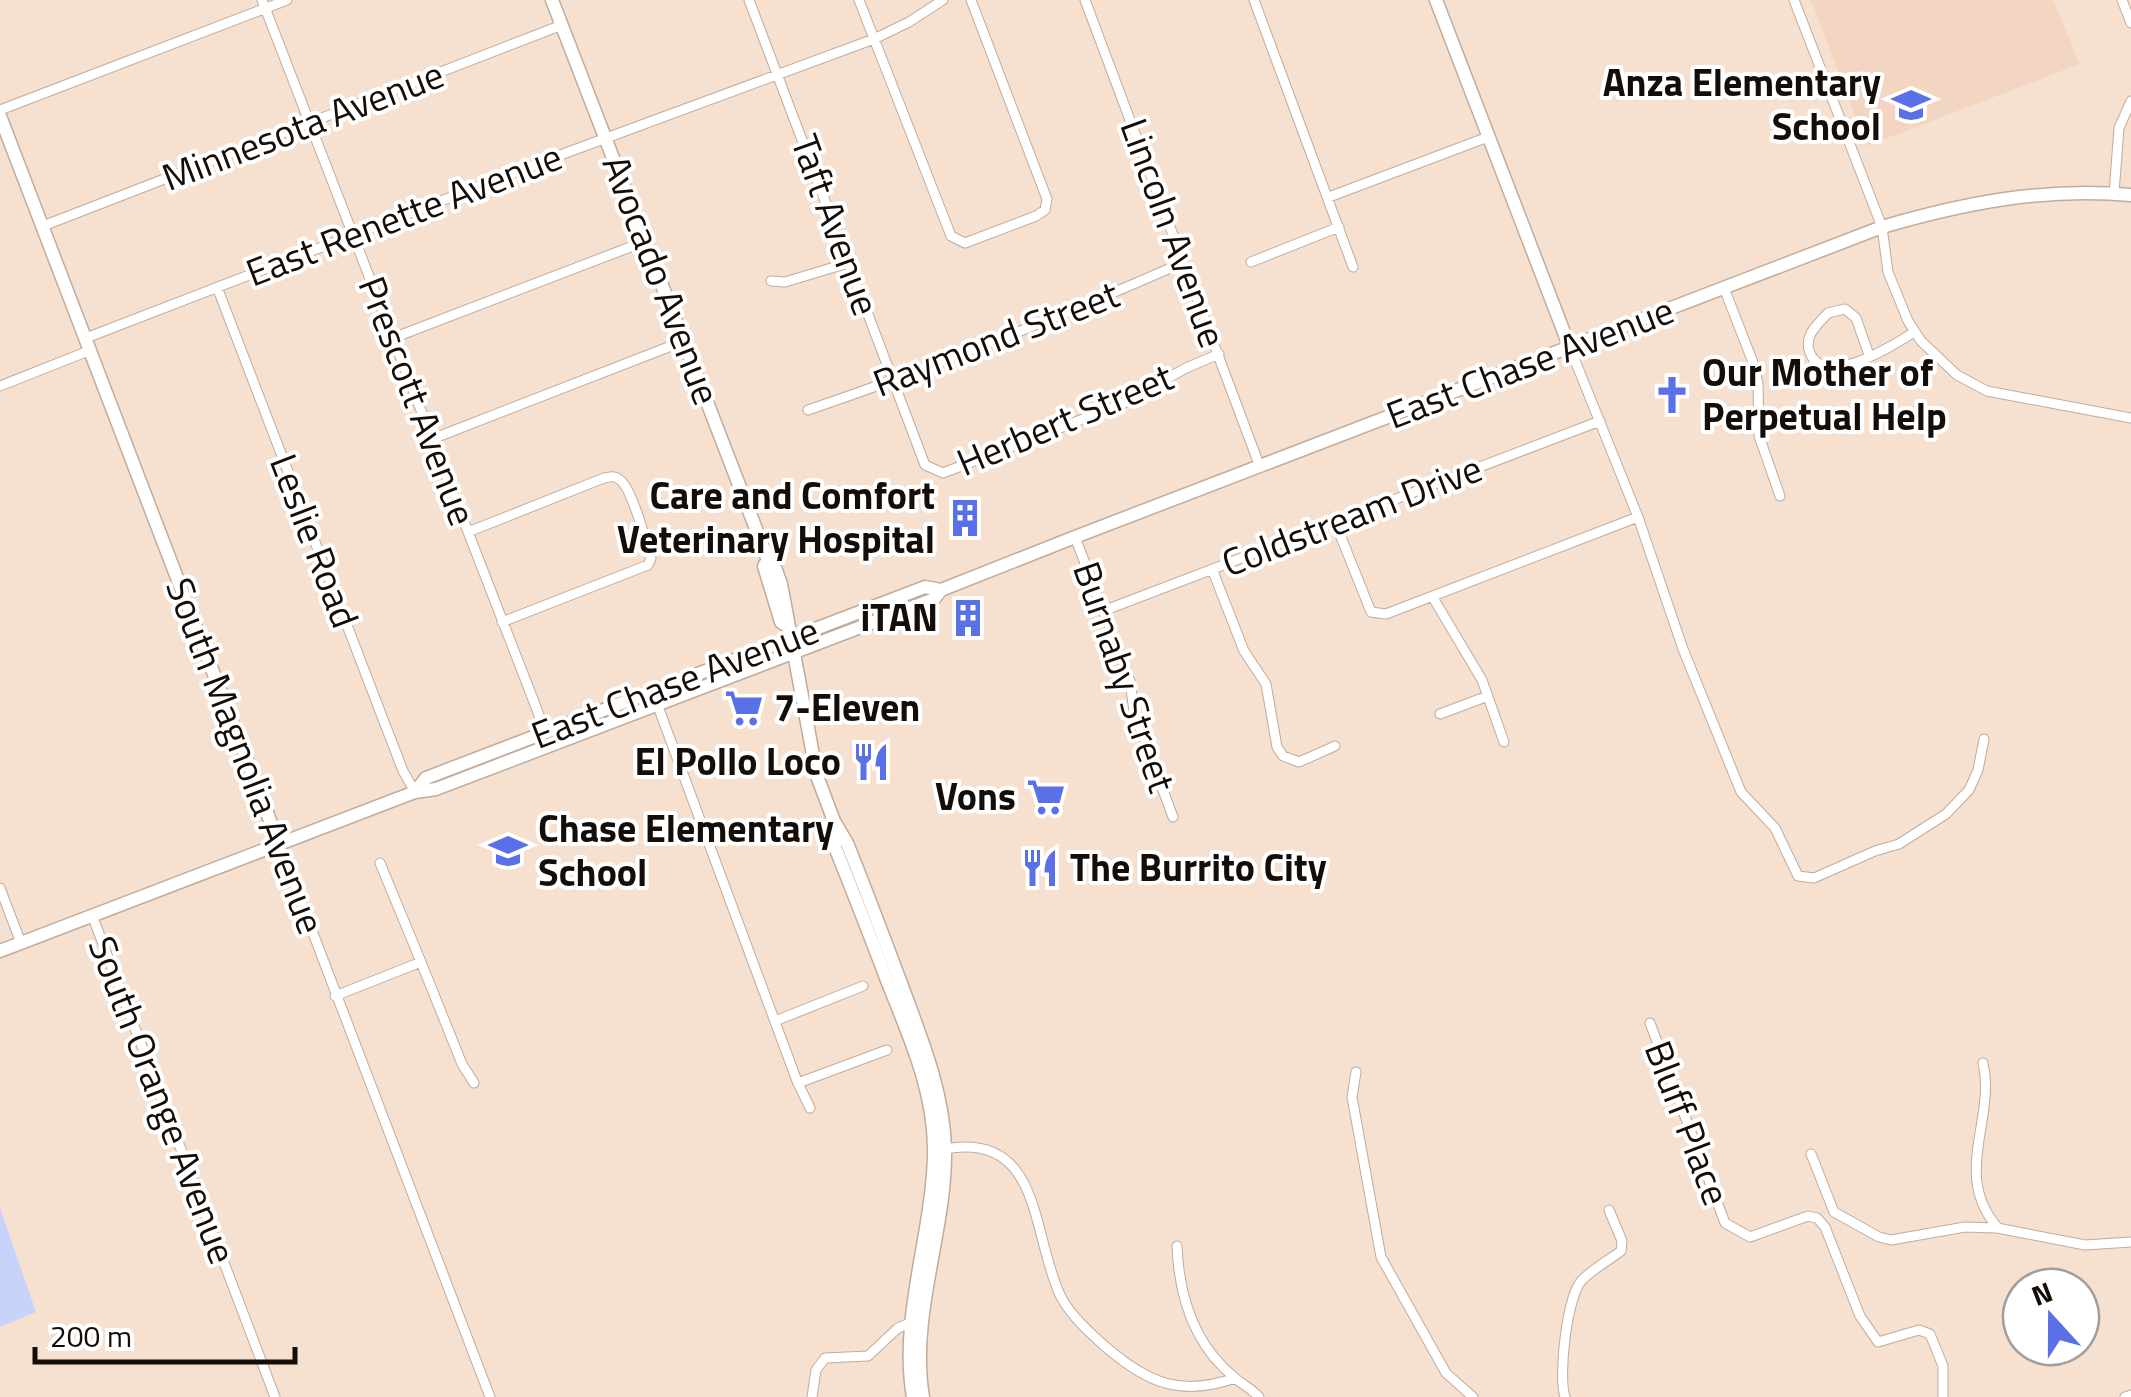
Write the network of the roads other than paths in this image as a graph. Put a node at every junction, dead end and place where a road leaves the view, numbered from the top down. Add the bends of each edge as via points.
1 (287, 0) edge
2 (552, 0) edge
3 (750, 0) edge
4 (859, 0) edge
5 (943, 0) edge
6 (971, 0) edge
7 (1085, 0) edge
8 (1254, 0) edge
9 (1436, 0) edge
10 (1794, 0) edge
11 (2122, 0) edge
12 (264, 4) edge
13 (2131, 23) edge
14 (562, 25) junction
15 (874, 39) junction
16 (779, 74) junction
17 (2131, 100) edge
18 (0, 113) edge
19 (309, 124) junction
20 (1488, 136) junction
21 (606, 138) junction
22 (2114, 193) junction
23 (2131, 195) edge
24 (1329, 197) junction
25 (43, 226) junction
26 (1339, 227) junction
27 (1882, 228) junction
28 (352, 234) junction
29 (646, 241) junction
30 (1251, 262) dead end
31 (848, 263) junction
32 (1182, 263) junction
33 (1353, 268) dead end
34 (771, 280) dead end
35 (217, 287) junction
36 (1724, 288) junction
37 (1914, 332) junction
38 (393, 338) junction
39 (684, 341) junction
40 (88, 344) junction
41 (1570, 348) junction
42 (1219, 354) junction
43 (1869, 356) junction
44 (893, 382) junction
45 (0, 386) edge
46 (808, 410) dead end
47 (2131, 418) edge
48 (1600, 421) junction
49 (432, 439) junction
50 (920, 451) joint
51 (1260, 466) junction
52 (1780, 496) dead end
53 (1638, 517) junction
54 (1336, 522) junction
55 (468, 532) junction
56 (1075, 537) junction
57 (1212, 570) junction
58 (941, 590) junction
59 (1432, 596) junction
60 (1103, 611) junction
61 (502, 622) junction
62 (790, 640) junction
63 (792, 655) junction
64 (1488, 696) junction
65 (655, 698) junction
66 (1440, 714) dead end
67 (548, 739) junction
68 (1984, 739) dead end
69 (1504, 742) dead end
70 (1335, 746) dead end
71 (415, 792) junction
72 (1172, 817) dead end
73 (834, 820) junction
74 (279, 844) junction
75 (380, 863) dead end
76 (0, 888) edge
77 (92, 915) junction
78 (21, 943) junction
79 (0, 951) edge
80 (421, 962) junction
81 (862, 986) dead end
82 (335, 996) junction
83 (775, 1021) junction
84 (1650, 1023) dead end
85 (887, 1050) dead end
86 (1983, 1063) dead end
87 (1356, 1072) dead end
88 (474, 1083) dead end
89 (798, 1083) junction
90 (810, 1108) dead end
91 (945, 1149) junction
92 (1811, 1154) dead end
93 (1609, 1210) dead end
94 (1997, 1228) junction
95 (2131, 1242) edge
96 (1177, 1246) dead end
97 (912, 1322) junction
98 (1235, 1378) junction
99 (276, 1397) edge
100 (490, 1397) edge
101 (812, 1397) edge
102 (913, 1397) edge
103 (923, 1397) edge
104 (1259, 1397) edge
105 (1473, 1397) edge
106 (1565, 1397) edge
107 (1943, 1397) edge

1 - 12 street
2 - 14 main road, Avocado Avenue
3 - 16 street, Taft Avenue
4 - 15 street
5 - 15 street, East Renette Avenue
6 - 15 street via 1046,194 1046,210 1036,216 965,243 951,236
7 - 32 street, Lincoln Avenue
8 - 24 street
9 - 20 main road
10 - 27 street
11 - 13 street
12 - 18 street
12 - 19 street, Prescott Avenue
14 - 19 street, Minnesota Avenue
14 - 21 main road, Avocado Avenue
15 - 16 street, East Renette Avenue
16 - 21 street, East Renette Avenue
16 - 31 street, Taft Avenue
17 - 22 street via 2119,128
18 - 25 main road, South Magnolia Avenue
19 - 25 street, Minnesota Avenue
19 - 28 street, Prescott Avenue
20 - 24 street
20 - 41 main road
21 - 28 street, East Renette Avenue
21 - 29 main road, Avocado Avenue
22 - 23 main road, East Chase Avenue
22 - 27 main road, East Chase Avenue via 2002,198
24 - 26 street
25 - 40 main road, South Magnolia Avenue
26 - 30 street
26 - 33 street
27 - 36 main road, East Chase Avenue
27 - 37 street via 1888,272
28 - 35 street, East Renette Avenue
28 - 38 street, Prescott Avenue
29 - 38 street
29 - 39 main road, Avocado Avenue
31 - 34 street
31 - 44 street, Taft Avenue
32 - 42 street, Lincoln Avenue
32 - 44 street, Raymond Street
35 - 40 street, East Renette Avenue
35 - 71 street, Leslie Road
36 - 41 main road, East Chase Avenue
36 - 52 street via 1754,365 1759,436
37 - 43 street
37 - 47 street via 1958,375 1988,391
38 - 49 street, Prescott Avenue
39 - 49 street
39 - 62 main road, Avocado Avenue via 773,562
40 - 45 street, East Renette Avenue
40 - 74 main road, South Magnolia Avenue
41 - 48 street
41 - 51 main road, East Chase Avenue
42 - 50 street, Herbert Street via 1122,404 943,473 925,465
42 - 51 street, Lincoln Avenue
43 - 43 street via 1827,368 1812,357 1808,338 1828,313 1845,310 1856,318
44 - 46 street, Raymond Street
44 - 50 street, Taft Avenue
48 - 53 street
48 - 54 street, Coldstream Drive
49 - 55 street, Prescott Avenue
51 - 56 main road, East Chase Avenue
53 - 59 street
53 - 68 street via 1741,792 1776,828 1798,876 1814,878 1899,844 1946,814 1969,790
54 - 57 street, Coldstream Drive
54 - 59 street via 1371,612 1386,614
55 - 61 street, Prescott Avenue
55 - 61 street via 604,478 622,481 629,495 651,558 640,570
56 - 58 main road, East Chase Avenue
56 - 60 street, Burnaby Street
57 - 60 street, Coldstream Drive
57 - 70 street via 1244,651 1266,684 1283,756 1298,762
58 - 62 main road, East Chase Avenue via 925,586
58 - 63 main road, East Chase Avenue via 934,599
59 - 64 street
60 - 72 street, Burnaby Street
61 - 67 street, Prescott Avenue
62 - 63 main road, Avocado Avenue
62 - 65 main road, East Chase Avenue
63 - 65 main road, East Chase Avenue
63 - 73 main road, Avocado Avenue via 816,776
64 - 66 street
64 - 69 street
65 - 67 main road, East Chase Avenue
65 - 83 street
67 - 71 main road, East Chase Avenue via 426,778
71 - 74 main road, East Chase Avenue
73 - 91 main road via 929,1060
73 - 97 main road via 835,847 930,1106 932,1200
74 - 77 main road, East Chase Avenue
74 - 82 street, South Magnolia Avenue
75 - 80 street
76 - 78 street
77 - 78 main road, East Chase Avenue
77 - 99 street, South Orange Avenue
78 - 79 main road, East Chase Avenue
80 - 82 street
80 - 88 street
81 - 83 street
82 - 100 street, South Magnolia Avenue
83 - 89 street
84 - 107 street, Bluff Place via 1725,1223 1750,1237 1817,1218 1878,1342 1920,1330 1930,1334 1943,1366
85 - 89 street
86 - 94 street via 1988,1084 1976,1150 1978,1194
87 - 105 street via 1352,1097 1382,1257 1446,1373
89 - 90 street
91 - 98 street via 971,1144 1013,1166 1033,1203 1061,1297 1143,1379 1188,1393
91 - 103 main road via 921,1337
92 - 94 street via 1834,1212 1879,1237
93 - 106 street via 1622,1251 1580,1282 1562,1351
94 - 95 street via 2085,1245
96 - 98 street via 1189,1316
97 - 101 street via 868,1356 825,1358
97 - 102 main road
98 - 104 street

